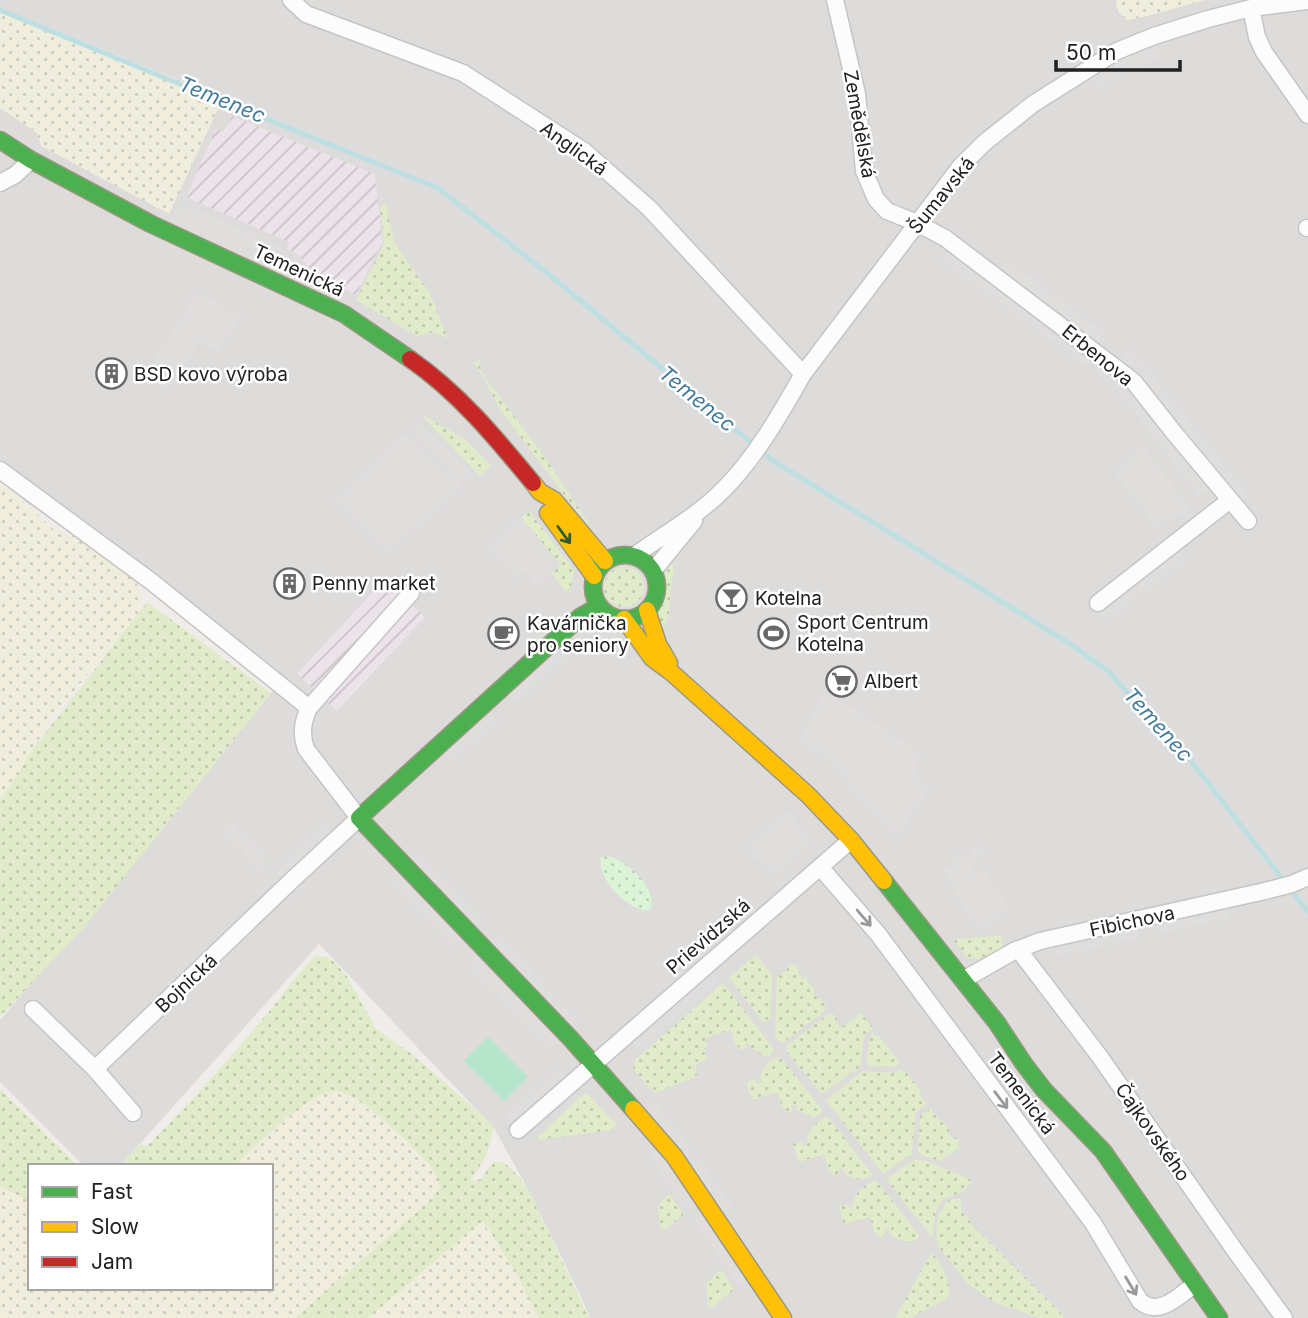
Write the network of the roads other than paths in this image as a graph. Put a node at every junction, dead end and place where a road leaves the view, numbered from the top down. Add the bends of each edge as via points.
1 (291, 0) edge
2 (835, 0) edge
3 (1308, 1) edge
4 (1251, 8) junction
5 (1308, 115) edge
6 (0, 140) edge
7 (31, 160) junction
8 (0, 183) edge
9 (917, 223) junction
10 (803, 374) junction
11 (0, 470) edge
12 (540, 492) junction
13 (1230, 500) junction
14 (709, 503) junction
15 (1248, 521) dead end
16 (634, 556) junction
17 (605, 561) junction
18 (653, 571) junction
19 (594, 576) junction
20 (411, 593) dead end
21 (1098, 603) dead end
22 (599, 606) junction
23 (647, 610) junction
24 (624, 619) junction
25 (671, 672) junction
26 (309, 708) junction
27 (359, 818) junction
28 (851, 839) junction
29 (820, 867) junction
30 (1308, 877) edge
31 (1018, 949) junction
32 (963, 980) junction
33 (33, 1009) dead end
34 (593, 1064) junction
35 (95, 1069) junction
36 (133, 1113) dead end
37 (518, 1130) dead end
38 (1195, 1284) junction
39 (783, 1318) edge
40 (1219, 1318) edge
41 (1284, 1318) edge

1 - 10 street, Anglická via 306,14 463,73 584,151 649,208
2 - 9 street, Zemědělská via 857,93 864,172 887,211
3 - 4 street, Šumavská
4 - 5 street via 1264,52
4 - 9 street, Šumavská via 1154,36 1080,73 984,143
6 - 7 street, Temenická
7 - 8 street
7 - 12 street, Temenická via 151,224 344,314 437,379
9 - 10 street, Šumavská
9 - 13 street, Erbenova via 945,237 1124,374
10 - 14 street, Šumavská via 736,476
11 - 26 street via 152,582
12 - 17 street, Temenická via 554,500
12 -> 19 street, Temenická via 544,508
13 - 15 street, Erbenova
13 - 21 street
14 - 16 street, Šumavská
14 - 18 street, Šumavská
16 - 17 street via 616,555
16 - 18 street
17 - 19 street
18 - 23 street via 657,591
19 - 22 street, Temenická via 593,592
20 - 26 street
22 - 24 street, Temenická
22 - 27 street via 580,617
23 - 24 street
23 - 25 street, Temenická
24 - 25 street, Temenická via 652,658
25 - 28 street, Temenická
26 - 27 street via 302,728 306,749
27 - 34 street
27 - 35 street, Bojnická
28 - 29 street, Prievidzská
28 - 32 street, Temenická
29 - 34 street, Prievidzská
29 -> 38 street, Temenická via 878,934 1093,1223 1140,1301 1154,1308 1163,1306
30 - 31 street, Fibichova
31 - 32 street, Fibichova
31 - 41 street, Čajkovského
32 - 38 street, Temenická via 1044,1090 1103,1151
33 - 35 street
34 - 37 street, Prievidzská
34 - 39 street via 674,1156
35 - 36 street
38 - 40 street, Temenická

